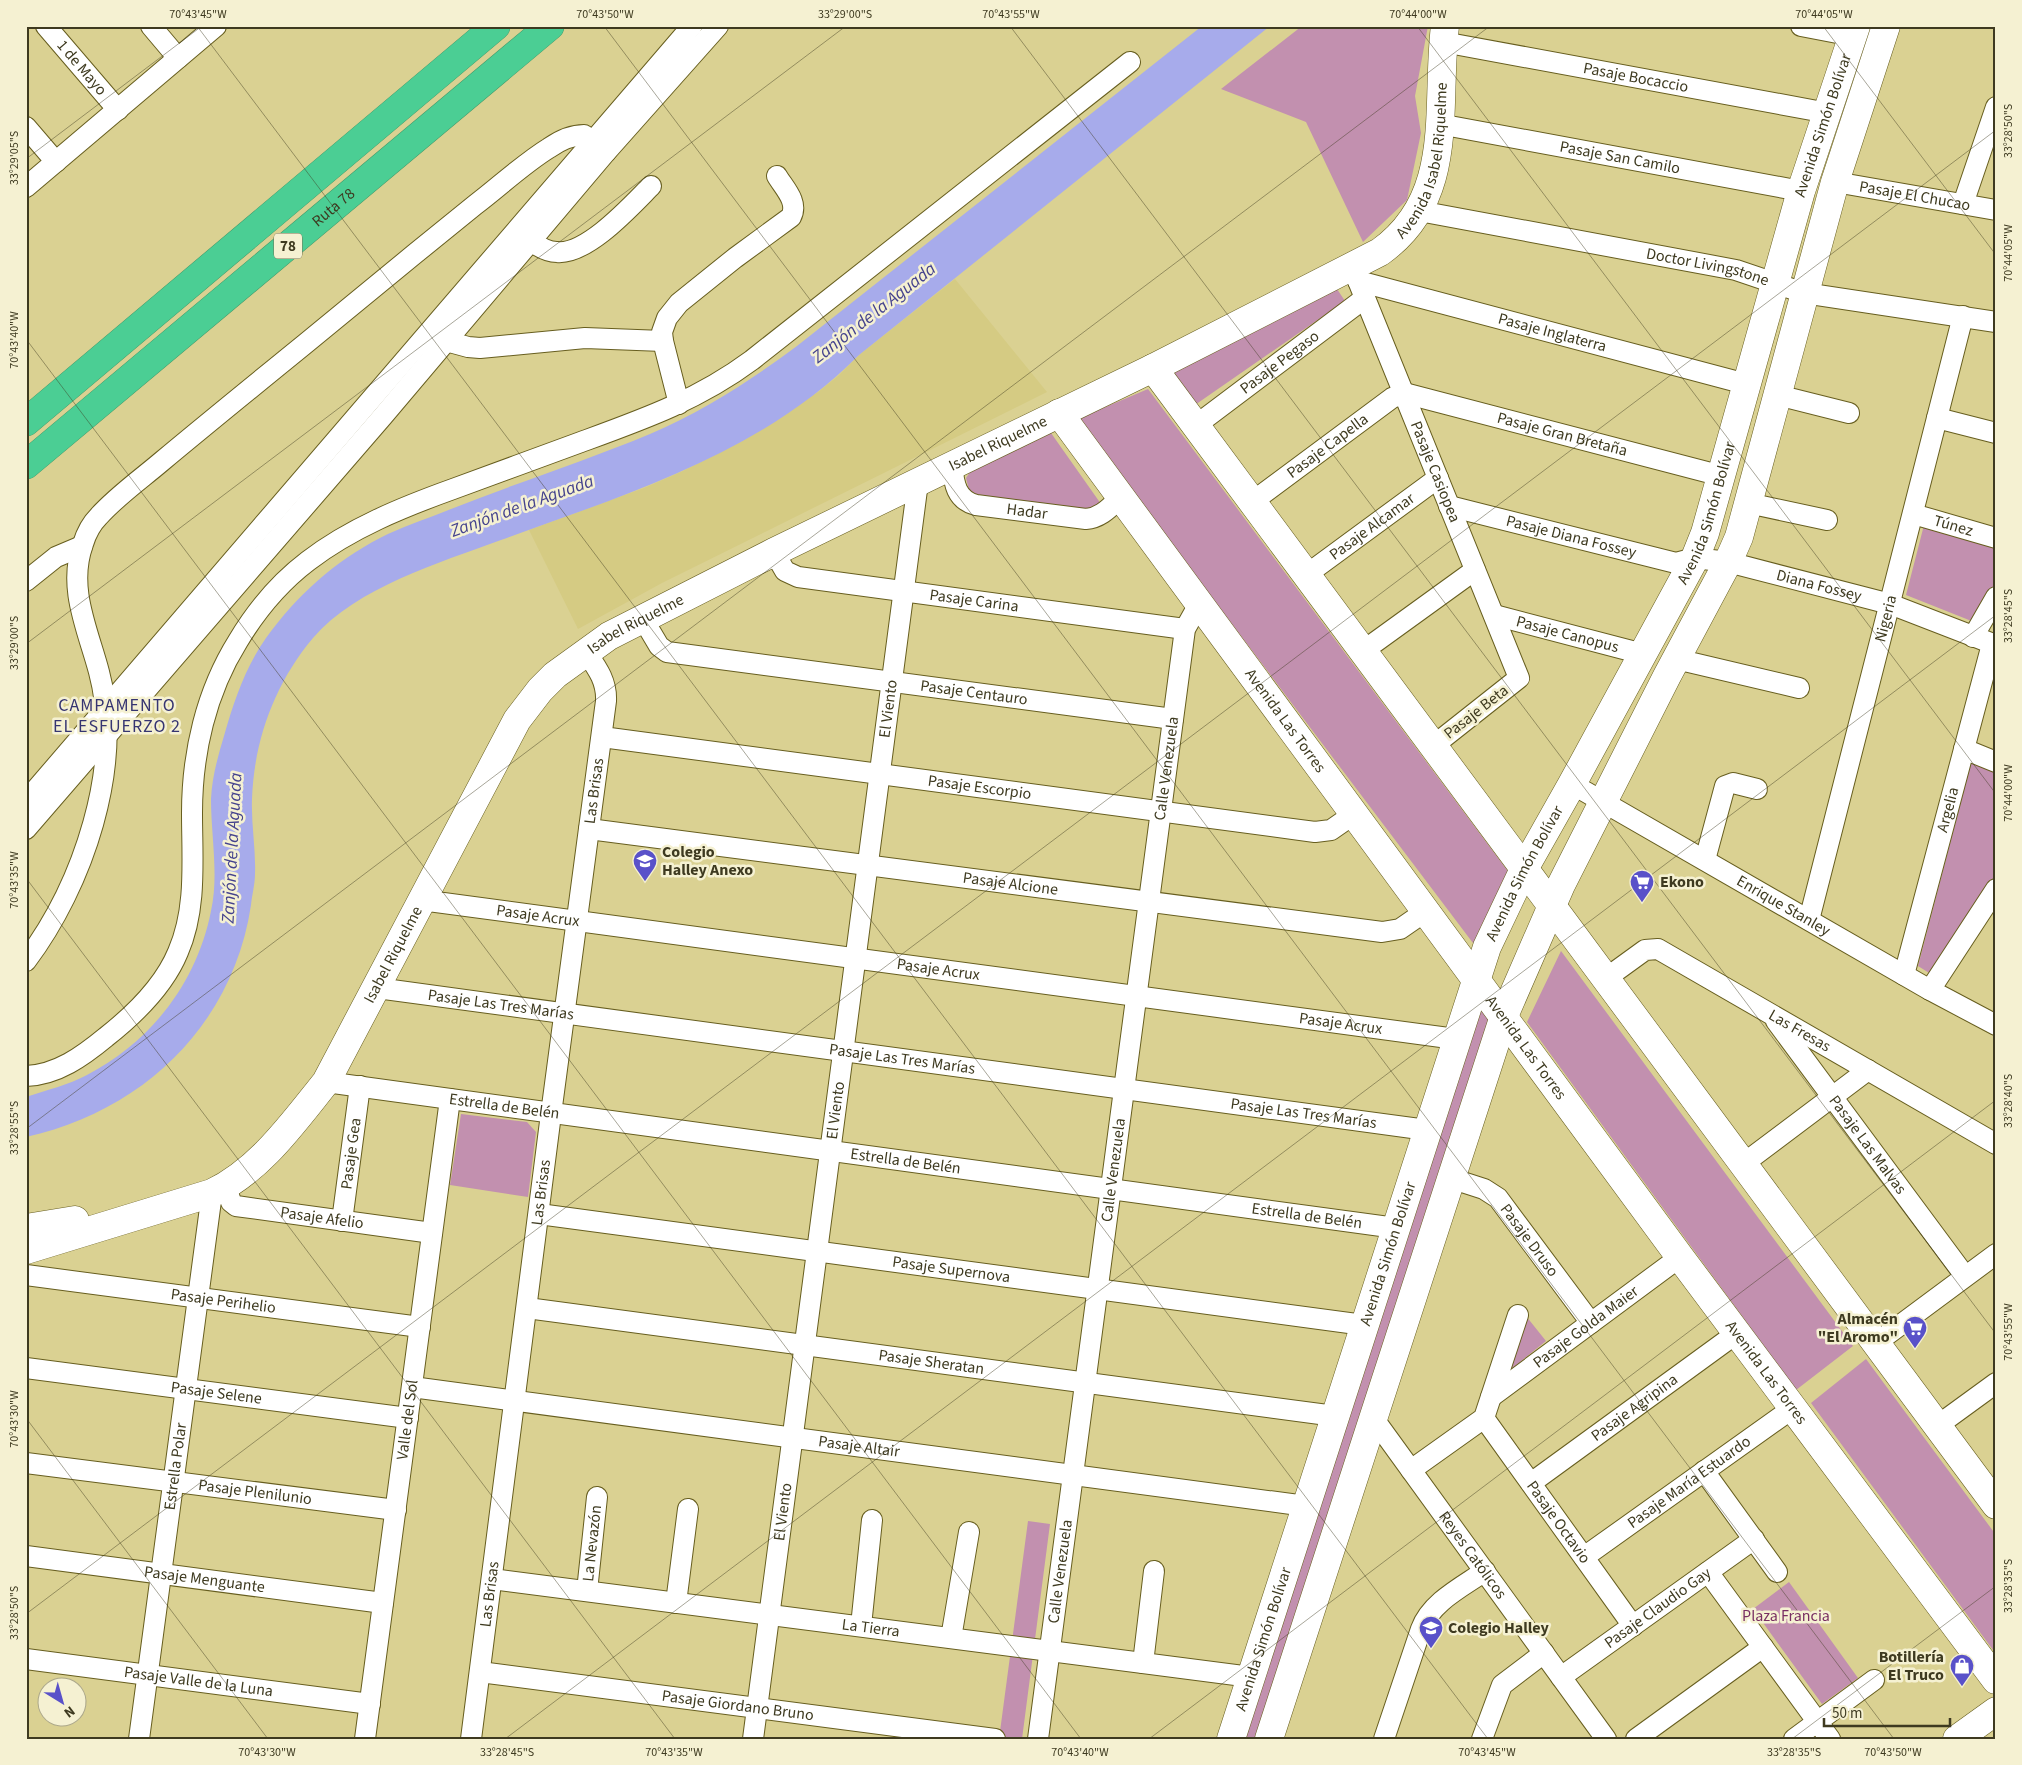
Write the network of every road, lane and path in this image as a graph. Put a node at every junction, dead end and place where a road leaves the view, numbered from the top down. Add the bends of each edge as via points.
1 (46, 26) edge
2 (151, 26) edge
3 (216, 26) edge
4 (496, 26) edge
5 (550, 26) edge
6 (692, 26) edge
7 (718, 26) edge
8 (1801, 26) edge
9 (1886, 26) edge
10 (1855, 31) edge
11 (1444, 34) edge
12 (178, 58) junction
13 (1130, 62) dead end
14 (1996, 107) edge
15 (118, 110) junction
16 (1828, 113) junction
17 (1439, 124) junction
18 (26, 127) edge
19 (599, 147) junction
20 (56, 162) junction
21 (776, 176) dead end
22 (1835, 182) junction
23 (652, 186) dead end
24 (26, 187) edge
25 (1800, 190) junction
26 (1963, 204) junction
27 (1996, 210) edge
28 (1419, 211) junction
29 (532, 242) junction
30 (1359, 282) junction
31 (1774, 282) junction
32 (481, 287) junction
33 (1804, 293) junction
34 (1963, 316) junction
35 (1996, 322) edge
36 (446, 341) junction
37 (663, 341) junction
38 (425, 352) junction
39 (1153, 368) junction
40 (1746, 384) junction
41 (1404, 393) junction
42 (1777, 395) junction
43 (679, 404) junction
44 (1059, 413) junction
45 (1849, 413) dead end
46 (1938, 418) junction
47 (26, 422) edge
48 (1195, 426) junction
49 (1996, 433) edge
50 (26, 465) edge
51 (952, 466) junction
52 (1722, 476) junction
53 (1438, 478) junction
54 (918, 482) junction
55 (1121, 497) junction
56 (1252, 502) junction
57 (1748, 503) junction
58 (1450, 506) junction
59 (1913, 514) junction
60 (1827, 520) dead end
61 (1996, 538) edge
62 (258, 545) junction
63 (82, 546) junction
64 (774, 552) junction
65 (1695, 558) junction
66 (1728, 562) junction
67 (1475, 570) junction
68 (1306, 576) junction
69 (26, 581) edge
70 (904, 590) junction
71 (1996, 597) edge
72 (1890, 604) junction
73 (1202, 606) junction
74 (1494, 615) junction
75 (643, 619) junction
76 (1185, 629) junction
77 (1973, 636) junction
78 (1994, 645) edge
79 (1363, 651) junction
80 (586, 652) junction
81 (1643, 654) junction
82 (1676, 658) junction
83 (1520, 678) joint
84 (892, 682) junction
85 (1799, 688) dead end
86 (105, 709) junction
87 (1173, 719) junction
88 (602, 737) junction
89 (106, 738) junction
90 (1433, 746) junction
91 (1964, 750) junction
92 (1996, 762) edge
93 (879, 774) junction
94 (1572, 784) junction
95 (1757, 789) dead end
96 (26, 801) edge
97 (1603, 801) junction
98 (1161, 812) junction
99 (1354, 814) junction
100 (26, 829) edge
101 (589, 829) junction
102 (1705, 860) junction
103 (868, 865) junction
104 (1524, 869) junction
105 (1996, 889) edge
106 (421, 900) junction
107 (1149, 902) junction
108 (1551, 907) junction
109 (1426, 911) junction
110 (1809, 920) junction
111 (577, 921) junction
112 (855, 958) junction
113 (26, 961) edge
114 (1904, 975) junction
115 (1476, 978) junction
116 (1605, 979) junction
117 (377, 988) junction
118 (1930, 990) junction
119 (1136, 996) junction
120 (565, 1013) junction
121 (1770, 1013) junction
122 (1504, 1016) junction
123 (1996, 1025) edge
124 (1456, 1039) junction
125 (843, 1051) junction
126 (1868, 1070) junction
127 (26, 1076) edge
128 (326, 1082) junction
129 (360, 1086) junction
130 (1124, 1088) junction
131 (1832, 1096) junction
132 (450, 1099) junction
133 (551, 1114) junction
134 (1427, 1130) junction
135 (1978, 1134) junction
136 (1996, 1144) edge
137 (830, 1151) junction
138 (1996, 1158) edge
139 (1743, 1164) junction
140 (1450, 1178) junction
141 (1110, 1189) junction
142 (219, 1190) junction
143 (138, 1214) junction
144 (539, 1214) junction
145 (342, 1221) junction
146 (26, 1228) edge
147 (1396, 1228) junction
148 (432, 1233) junction
149 (26, 1250) edge
150 (817, 1251) junction
151 (1996, 1254) edge
152 (1680, 1257) junction
153 (26, 1274) edge
154 (1965, 1276) junction
155 (1098, 1289) junction
156 (198, 1297) junction
157 (527, 1308) junction
158 (1518, 1316) dead end
159 (1591, 1323) junction
160 (1364, 1325) junction
161 (420, 1327) junction
162 (1737, 1332) junction
163 (1876, 1343) junction
164 (805, 1345) junction
165 (26, 1368) edge
166 (1085, 1382) junction
167 (1996, 1383) edge
168 (412, 1387) junction
169 (186, 1389) junction
170 (1491, 1397) junction
171 (515, 1400) junction
172 (1793, 1408) junction
173 (1335, 1416) junction
174 (408, 1418) junction
175 (1484, 1418) junction
176 (1374, 1419) junction
177 (1937, 1426) junction
178 (793, 1437) junction
179 (26, 1464) edge
180 (1411, 1470) junction
181 (1704, 1471) junction
182 (1073, 1474) junction
183 (173, 1482) junction
184 (1531, 1483) junction
185 (598, 1497) dead end
186 (1996, 1505) edge
187 (1306, 1506) junction
188 (688, 1509) dead end
189 (396, 1510) junction
190 (872, 1520) dead end
191 (969, 1532) dead end
192 (1754, 1540) junction
193 (26, 1556) edge
194 (1584, 1556) junction
195 (1485, 1571) junction
196 (1154, 1572) dead end
197 (1708, 1572) junction
198 (1778, 1572) dead end
199 (161, 1574) junction
200 (492, 1579) junction
201 (587, 1591) junction
202 (383, 1603) junction
203 (676, 1603) junction
204 (770, 1615) junction
205 (861, 1626) junction
206 (1634, 1626) junction
207 (952, 1638) junction
208 (1763, 1647) junction
209 (1050, 1651) junction
210 (1544, 1653) junction
211 (26, 1659) edge
212 (1143, 1662) junction
213 (480, 1672) junction
214 (148, 1675) junction
215 (1251, 1677) junction
216 (1561, 1677) junction
217 (1874, 1680) dead end
218 (1996, 1680) edge
219 (370, 1704) junction
220 (757, 1708) junction
221 (1996, 1711) edge
222 (1818, 1722) junction
223 (1483, 1738) edge
224 (139, 1739) edge
225 (365, 1739) edge
226 (471, 1739) edge
227 (753, 1739) edge
228 (995, 1739) edge
229 (1038, 1739) edge
230 (1231, 1739) edge
231 (1269, 1739) edge
232 (1384, 1739) edge
233 (1606, 1739) edge
234 (1636, 1739) edge
235 (1794, 1739) edge
236 (1830, 1739) edge
237 (1957, 1739) edge

1 - 15 street, 1 de Mayo
2 - 12 street
3 - 12 street
4 - 47 highway, Ruta 78 / 78
5 - 50 highway, Ruta 78 / 78
6 - 19 street
7 - 19 street
8 - 10 street
9 - 22 street, Avenida Simón Bolívar
10 - 16 street, Avenida Simón Bolívar
11 - 16 street, Pasaje Bocaccio
11 - 17 street, Avenida Isabel Riquelme
12 - 15 street
13 - 43 street via 752,360 709,389
14 - 26 street
15 - 20 street
16 - 25 street, Avenida Simón Bolívar
17 - 25 street, Pasaje San Camilo
17 - 28 street, Avenida Isabel Riquelme via 1436,167
18 - 20 street
19 - 29 street
19 - 32 street
19 - 63 street via 584,135 575,135 547,149 107,507 92,525
20 - 24 street
21 - 37 street via 794,204 791,217 679,303 667,318 662,332
22 - 26 street, Pasaje El Chucao
22 - 33 street, Avenida Simón Bolívar
23 - 29 street via 580,247 556,252
25 - 31 street, Avenida Simón Bolívar
26 - 27 street, Pasaje El Chucao
28 - 30 street, Avenida Isabel Riquelme via 1404,232 1380,252
28 - 31 street, Doctor Livingstone via 1736,270
29 - 32 street
30 - 39 street, Isabel Riquelme
30 - 40 street, Pasaje Inglaterra
30 - 41 street, Pasaje Casiopea
30 - 48 street, Pasaje Pegaso
31 - 33 street, Doctor Livingstone
31 - 40 street, Avenida Simón Bolívar
32 - 36 street
32 - 38 street
33 - 34 street, Doctor Livingstone
33 - 42 street, Avenida Simón Bolívar
34 - 35 street, Doctor Livingstone
34 - 46 street, Nigeria
36 - 37 street via 480,348 585,338
36 - 38 street
37 - 43 street
38 - 62 street
39 - 44 street, Isabel Riquelme
39 - 48 street
40 - 52 street, Avenida Simón Bolívar
41 - 52 street, Pasaje Gran Bretaña
41 - 53 street, Pasaje Casiopea
41 - 56 street, Pasaje Capella via 1392,398
42 - 45 street
42 - 57 street, Avenida Simón Bolívar
43 - 127 street via 385,516 322,551 279,587 249,623 229,657 211,696 200,732 192,792 192,892 177,955 153,992 125,1022 74,1060 47,1072
44 - 51 street, Isabel Riquelme
44 - 55 street, Avenida Las Torres
46 - 49 street
46 - 59 street, Nigeria
48 - 56 street
51 - 54 street, Isabel Riquelme
51 - 55 street, Hadar via 958,492 966,501 976,505 1086,519 1102,514
52 - 65 street, Avenida Simón Bolívar
53 - 58 street, Pasaje Casiopea
53 - 68 street, Pasaje Alcamar
54 - 64 street, Isabel Riquelme
54 - 70 street, El Viento
55 - 73 street, Avenida Las Torres
56 - 68 street
57 - 60 street
57 - 66 street, Avenida Simón Bolívar
58 - 65 street, Pasaje Diana Fossey via 1676,563
58 - 67 street, Pasaje Casiopea
59 - 61 street, Túnez
59 - 72 street, Nigeria
62 - 86 street
62 - 89 street
63 - 69 street via 56,556
63 - 86 street via 78,577 80,610 99,673
64 - 70 street, Pasaje Carina via 785,571 793,576
64 - 75 street, Isabel Riquelme
65 - 66 street, Diana Fossey
65 - 81 street, Avenida Simón Bolívar
66 - 72 street, Diana Fossey
66 - 82 street, Avenida Simón Bolívar
67 - 74 street, Pasaje Casiopea
67 - 79 street
68 - 79 street
70 - 76 street, Pasaje Carina
70 - 84 street, El Viento
71 - 77 street
72 - 77 street, Diana Fossey
72 - 110 street, Nigeria
73 - 76 street, Calle Venezuela
73 - 99 street, Avenida Las Torres
74 - 81 street, Pasaje Canopus
74 - 83 street, Pasaje Casiopea
75 - 80 street, Isabel Riquelme
75 - 84 street, Pasaje Centauro via 658,646 667,652
76 - 87 street, Calle Venezuela
77 - 78 street, Diana Fossey
78 - 91 street, Argelia
79 - 90 street
80 - 88 street, Las Brisas via 601,676 606,693
80 - 106 street, Isabel Riquelme via 550,680 517,720
81 - 94 street, Avenida Simón Bolívar
82 - 85 street
82 - 97 street, Avenida Simón Bolívar
83 - 90 street, Pasaje Beta
84 - 87 street, Pasaje Centauro
84 - 93 street, El Viento
86 - 89 street
86 - 96 street
87 - 98 street, Calle Venezuela
88 - 93 street, Pasaje Escorpio
88 - 101 street, Las Brisas
89 - 100 street
89 - 113 street via 98,804 83,854 63,902
90 - 104 street
91 - 92 street
91 - 114 street, Argelia
93 - 98 street, Pasaje Escorpio
93 - 103 street, El Viento
94 - 97 street, Enrique Stanley
94 - 104 street, Avenida Simón Bolívar
95 - 102 street via 1733,783 1725,786
97 - 102 street, Enrique Stanley
97 - 108 street, Avenida Simón Bolívar
98 - 99 street, Pasaje Escorpio via 1321,832 1331,830
98 - 107 street, Calle Venezuela
99 - 109 street, Avenida Las Torres
101 - 103 street, Pasaje Alcione
101 - 111 street, Las Brisas
102 - 110 street, Enrique Stanley
103 - 107 street, Pasaje Alcione
103 - 112 street, El Viento
104 - 108 street
104 - 115 street, Avenida Simón Bolívar
105 - 118 street
106 - 111 street, Pasaje Acrux
106 - 117 street, Isabel Riquelme
107 - 109 street, Pasaje Alcione via 1382,932 1400,929
107 - 119 street, Calle Venezuela
108 - 116 street
108 - 122 street, Avenida Simón Bolívar
109 - 115 street, Avenida Las Torres
110 - 114 street, Enrique Stanley
111 - 112 street, Pasaje Acrux
111 - 120 street, Las Brisas
112 - 119 street, Pasaje Acrux
112 - 125 street, El Viento
114 - 118 street, Enrique Stanley
115 - 122 street, Avenida Las Torres
115 - 124 street, Avenida Simón Bolívar
116 - 121 street, Las Fresas via 1645,950 1658,949
116 - 139 street
117 - 120 street, Pasaje Las Tres Marías
117 - 128 street, Isabel Riquelme
118 - 123 street, Enrique Stanley
119 - 124 street, Pasaje Acrux
119 - 130 street, Calle Venezuela
120 - 125 street, Pasaje Las Tres Marías
120 - 133 street, Las Brisas
121 - 126 street, Las Fresas
121 - 131 street, Pasaje Las Malvas
122 - 140 street, Avenida Simón Bolívar
122 - 152 street, Avenida Las Torres
124 - 134 street, Avenida Simón Bolívar
125 - 130 street, Pasaje Las Tres Marías
125 - 137 street, El Viento
126 - 131 street
126 - 135 street, Las Fresas
128 - 129 street, Estrella de Belén
128 - 142 street, Isabel Riquelme via 260,1158
129 - 132 street, Estrella de Belén
129 - 145 street, Pasaje Gea
130 - 134 street, Pasaje Las Tres Marías
130 - 141 street, Calle Venezuela
131 - 139 street
131 - 154 street, Pasaje Las Malvas
132 - 133 street, Estrella de Belén
132 - 148 street, Valle del Sol
133 - 137 street, Estrella de Belén
133 - 144 street, Las Brisas
134 - 147 street, Avenida Simón Bolívar
135 - 136 street, Las Fresas
135 - 138 street
137 - 141 street, Estrella de Belén
137 - 150 street, El Viento
139 - 163 street
140 - 159 street, Pasaje Druso via 1484,1189 1498,1198
140 - 176 street, Avenida Simón Bolívar
141 - 147 street, Estrella de Belén
141 - 155 street, Calle Venezuela
142 - 143 street, Isabel Riquelme
142 - 145 street, Pasaje Afelio via 236,1206
142 - 156 street, Estrella Polar
143 - 146 street, Isabel Riquelme
143 - 149 street, Isabel Riquelme
144 - 150 street, Pasaje Supernova
144 - 157 street, Las Brisas
145 - 148 street, Pasaje Afelio
147 - 160 street, Avenida Simón Bolívar
148 - 161 street, Valle del Sol
150 - 155 street, Pasaje Supernova
150 - 164 street, El Viento
151 - 154 street
152 - 159 street, Pasaje Golda Maier
152 - 162 street, Avenida Las Torres
153 - 156 street, Pasaje Perihelio
154 - 163 street
155 - 160 street, Pasaje Supernova
155 - 166 street, Calle Venezuela
156 - 161 street, Pasaje Perihelio
156 - 169 street, Estrella Polar
157 - 164 street, Pasaje Sheratan
157 - 171 street, Las Brisas
158 - 170 street, Pasaje Golda Maier
159 - 170 street, Pasaje Golda Maier
160 - 173 street, Avenida Simón Bolívar
161 - 168 street, Valle del Sol
162 - 172 street, Avenida Las Torres
162 - 184 street, Pasaje Agripina
163 - 177 street
164 - 166 street, Pasaje Sheratan
164 - 178 street, El Viento
165 - 169 street, Pasaje Selene
166 - 173 street, Pasaje Sheratan
166 - 182 street, Calle Venezuela
167 - 177 street
168 - 171 street, Pasaje Altair
168 - 174 street, Valle del Sol
169 - 174 street, Pasaje Selene
169 - 183 street, Estrella Polar
170 - 175 street, Pasaje Golda Maier
171 - 178 street, Pasaje Altair
171 - 200 street, Las Brisas
172 - 181 street, Pasaje María Estuardo
172 - 218 street, Avenida Las Torres
173 - 187 street, Avenida Simón Bolívar
174 - 189 street, Valle del Sol
175 - 180 street
175 - 184 street, Pasaje Octavio
176 - 180 street, Reyes Católicos
176 - 231 street, Avenida Simón Bolívar
177 - 186 street
178 - 182 street, Pasaje Altair
178 - 204 street, El Viento
179 - 183 street, Pasaje Plenilunio
180 - 195 street, Reyes Católicos
181 - 192 street
181 - 194 street, Pasaje María Estuardo
182 - 187 street, Pasaje Altair
182 - 209 street, Calle Venezuela
183 - 189 street, Pasaje Plenilunio
183 - 199 street, Estrella Polar
184 - 194 street, Pasaje Octavio
185 - 201 street, La Nevazón
187 - 215 street, Avenida Simón Bolívar
188 - 203 street
189 - 202 street, Valle del Sol
190 - 205 street
191 - 207 street
192 - 197 street, Pasaje Claudio Gay
192 - 198 street
193 - 199 street, Pasaje Menguante
194 - 206 street, Pasaje Octavio
195 - 210 street, Reyes Católicos
195 - 232 street via 1428,1614
196 - 212 street
197 - 206 street, Pasaje Claudio Gay
197 - 208 street
199 - 202 street, Pasaje Menguante
199 - 214 street, Estrella Polar
200 - 201 street, La Tierra
200 - 213 street, Las Brisas
201 - 203 street, La Tierra
202 - 219 street, Valle del Sol
203 - 204 street, La Tierra
204 - 205 street, La Tierra
204 - 220 street, El Viento
205 - 207 street, La Tierra
206 - 216 street, Pasaje Claudio Gay
207 - 209 street, La Tierra
208 - 222 street
208 - 234 street
209 - 212 street, La Tierra
209 - 229 street, Calle Venezuela
210 - 216 street, Reyes Católicos
210 - 223 street via 1502,1686
211 - 214 street, Pasaje Valle de la Luna
212 - 215 street, La Tierra
213 - 220 street, Pasaje Giordano Bruno
213 - 226 street, Las Brisas
214 - 219 street, Pasaje Valle de la Luna
214 - 224 street, Estrella Polar
215 - 230 street, Avenida Simón Bolívar
216 - 233 street, Reyes Católicos
217 - 222 street
219 - 225 street, Valle del Sol
220 - 227 street, El Viento
220 - 228 street, Pasaje Giordano Bruno
221 - 237 street
222 - 235 street
222 - 236 street

